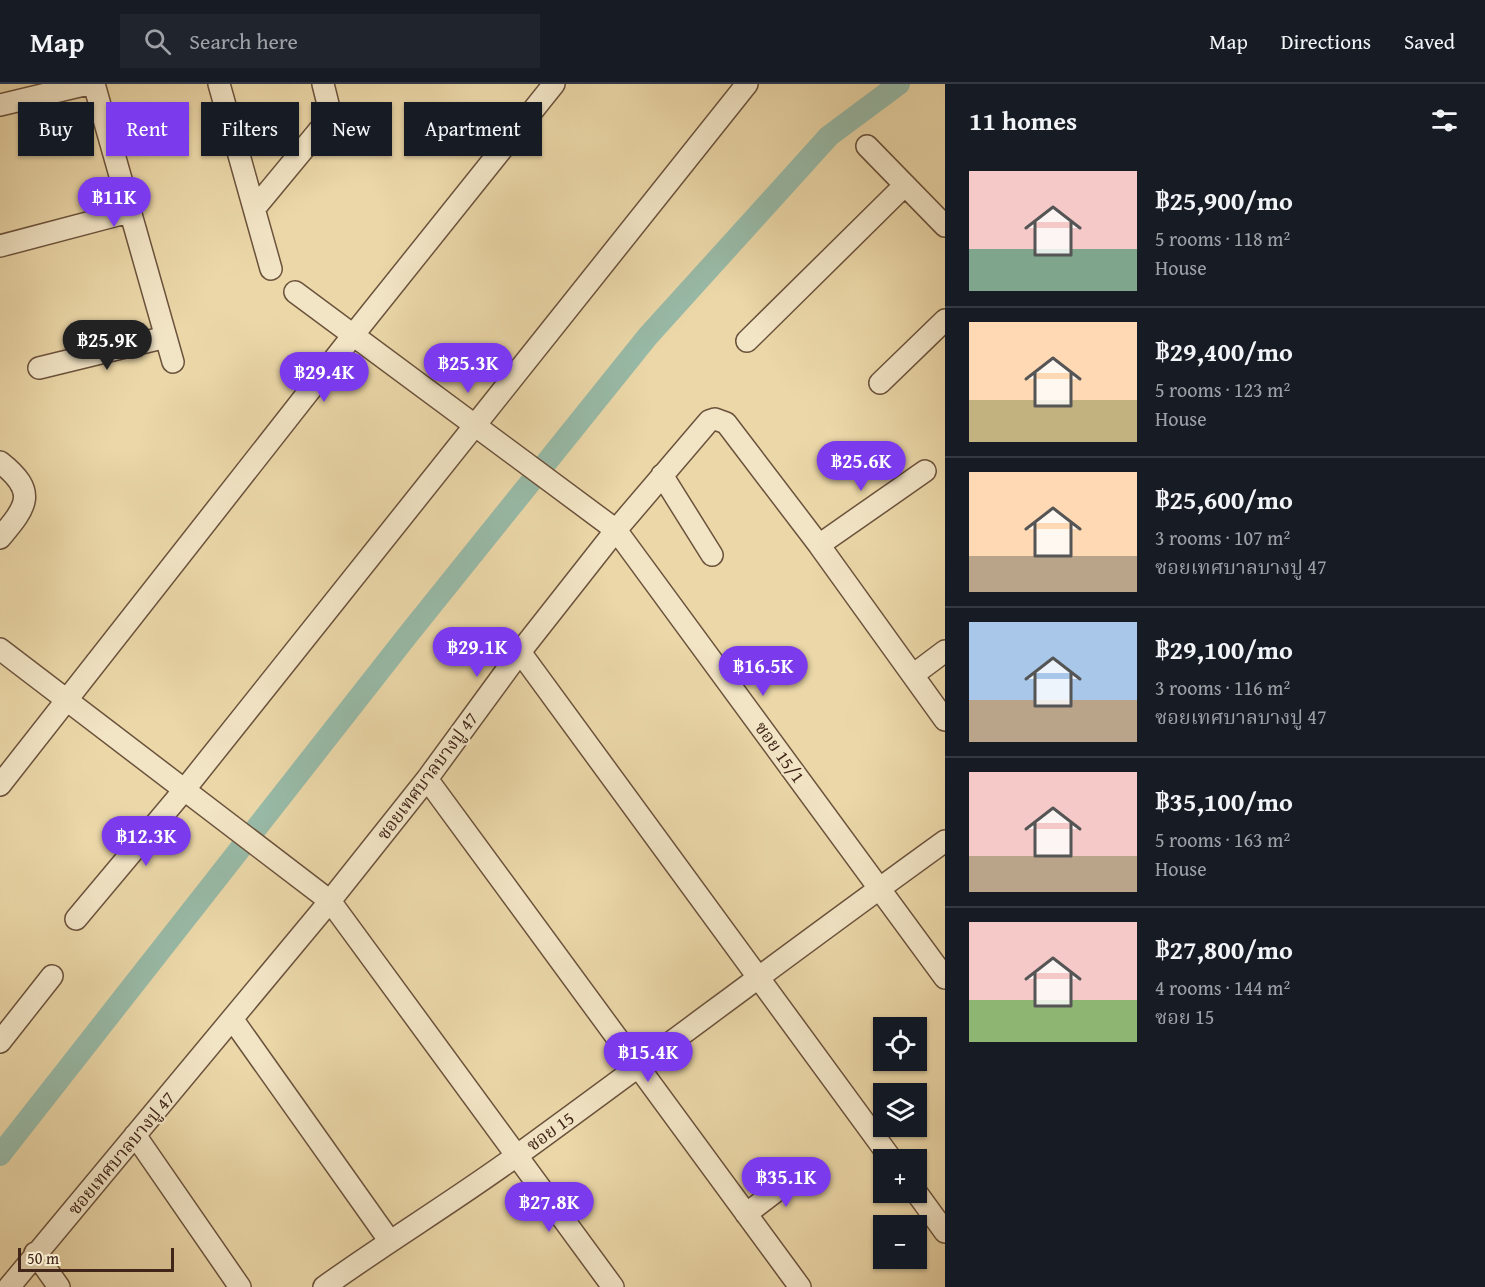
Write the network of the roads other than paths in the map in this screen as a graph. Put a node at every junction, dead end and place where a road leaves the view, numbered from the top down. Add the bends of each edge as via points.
1 (88, 84) edge
2 (94, 84) edge
3 (219, 84) edge
4 (323, 84) edge
5 (554, 84) edge
6 (747, 84) edge
7 (0, 105) edge
8 (867, 146) dead end
9 (905, 185) junction
10 (254, 209) junction
11 (129, 212) junction
12 (945, 226) edge
13 (0, 246) edge
14 (271, 269) dead end
15 (295, 292) dead end
16 (945, 320) edge
17 (354, 334) junction
18 (166, 337) junction
19 (747, 341) dead end
20 (173, 362) dead end
21 (39, 368) dead end
22 (880, 383) dead end
23 (476, 424) junction
24 (0, 462) edge
25 (925, 471) dead end
26 (662, 475) junction
27 (616, 530) junction
28 (0, 538) edge
29 (819, 545) junction
30 (712, 555) dead end
31 (0, 649) edge
32 (945, 651) edge
33 (520, 652) junction
34 (913, 675) junction
35 (66, 700) junction
36 (945, 720) edge
37 (427, 779) junction
38 (0, 784) edge
39 (185, 789) junction
40 (945, 841) edge
41 (880, 888) junction
42 (330, 901) junction
43 (76, 919) dead end
44 (758, 975) junction
45 (52, 976) dead end
46 (945, 978) edge
47 (234, 1020) junction
48 (2, 1034) edge
49 (638, 1066) junction
50 (135, 1135) junction
51 (884, 1149) edge
52 (517, 1156) junction
53 (801, 1172) dead end
54 (924, 1203) edge
55 (746, 1214) junction
56 (945, 1232) edge
57 (389, 1240) junction
58 (35, 1253) junction
59 (604, 1284) edge
60 (9, 1287) edge
61 (59, 1287) edge
62 (240, 1287) edge
63 (324, 1287) edge
64 (800, 1287) edge

1 - 7 street
2 - 11 street
3 - 10 street
4 - 10 street via 331,116
5 - 17 street
6 - 23 street
8 - 9 street
9 - 12 street
9 - 19 street
10 - 14 street
11 - 13 street
11 - 18 street
15 - 17 street, ซอย 15/1
16 - 22 street
17 - 23 street, ซอย 15/1
17 - 35 street
18 - 20 street
18 - 21 street
23 - 27 street, ซอย 15/1
23 - 39 street
24 - 28 street via 24,488 26,501
25 - 29 street
26 - 27 street, ซอยเทศบาลบางปู 47
26 - 29 street, ซอยเทศบาลบางปู 47 via 703,424 720,420
26 - 30 street
27 - 33 street, ซอยเทศบาลบางปู 47
27 - 41 street, ซอย 15/1
29 - 34 street, ซอยเทศบาลบางปู 47
31 - 35 street
32 - 34 street
33 - 37 street, ซอยเทศบาลบางปู 47
33 - 44 street
34 - 36 street, ซอยเทศบาลบางปู 47
35 - 38 street
35 - 39 street
37 - 42 street, ซอยเทศบาลบางปู 47
37 - 49 street
39 - 42 street
39 - 43 street
40 - 41 street, ซอย 15
41 - 44 street, ซอย 15
41 - 46 street, ซอย 15/1
42 - 47 street, ซอยเทศบาลบางปู 47
42 - 52 street
44 - 49 street, ซอย 15
44 - 51 street
45 - 48 street
47 - 50 street, ซอยเทศบาลบางปู 47
47 - 57 street
49 - 52 street, ซอย 15
49 - 55 street
50 - 58 street, ซอยเทศบาลบางปู 47
50 - 62 street
52 - 57 street, ซอย 15
52 - 59 street
53 - 55 street
54 - 56 street
55 - 64 street
57 - 63 street, ซอย 15
58 - 60 street, ซอยเทศบาลบางปู 47
58 - 61 street

